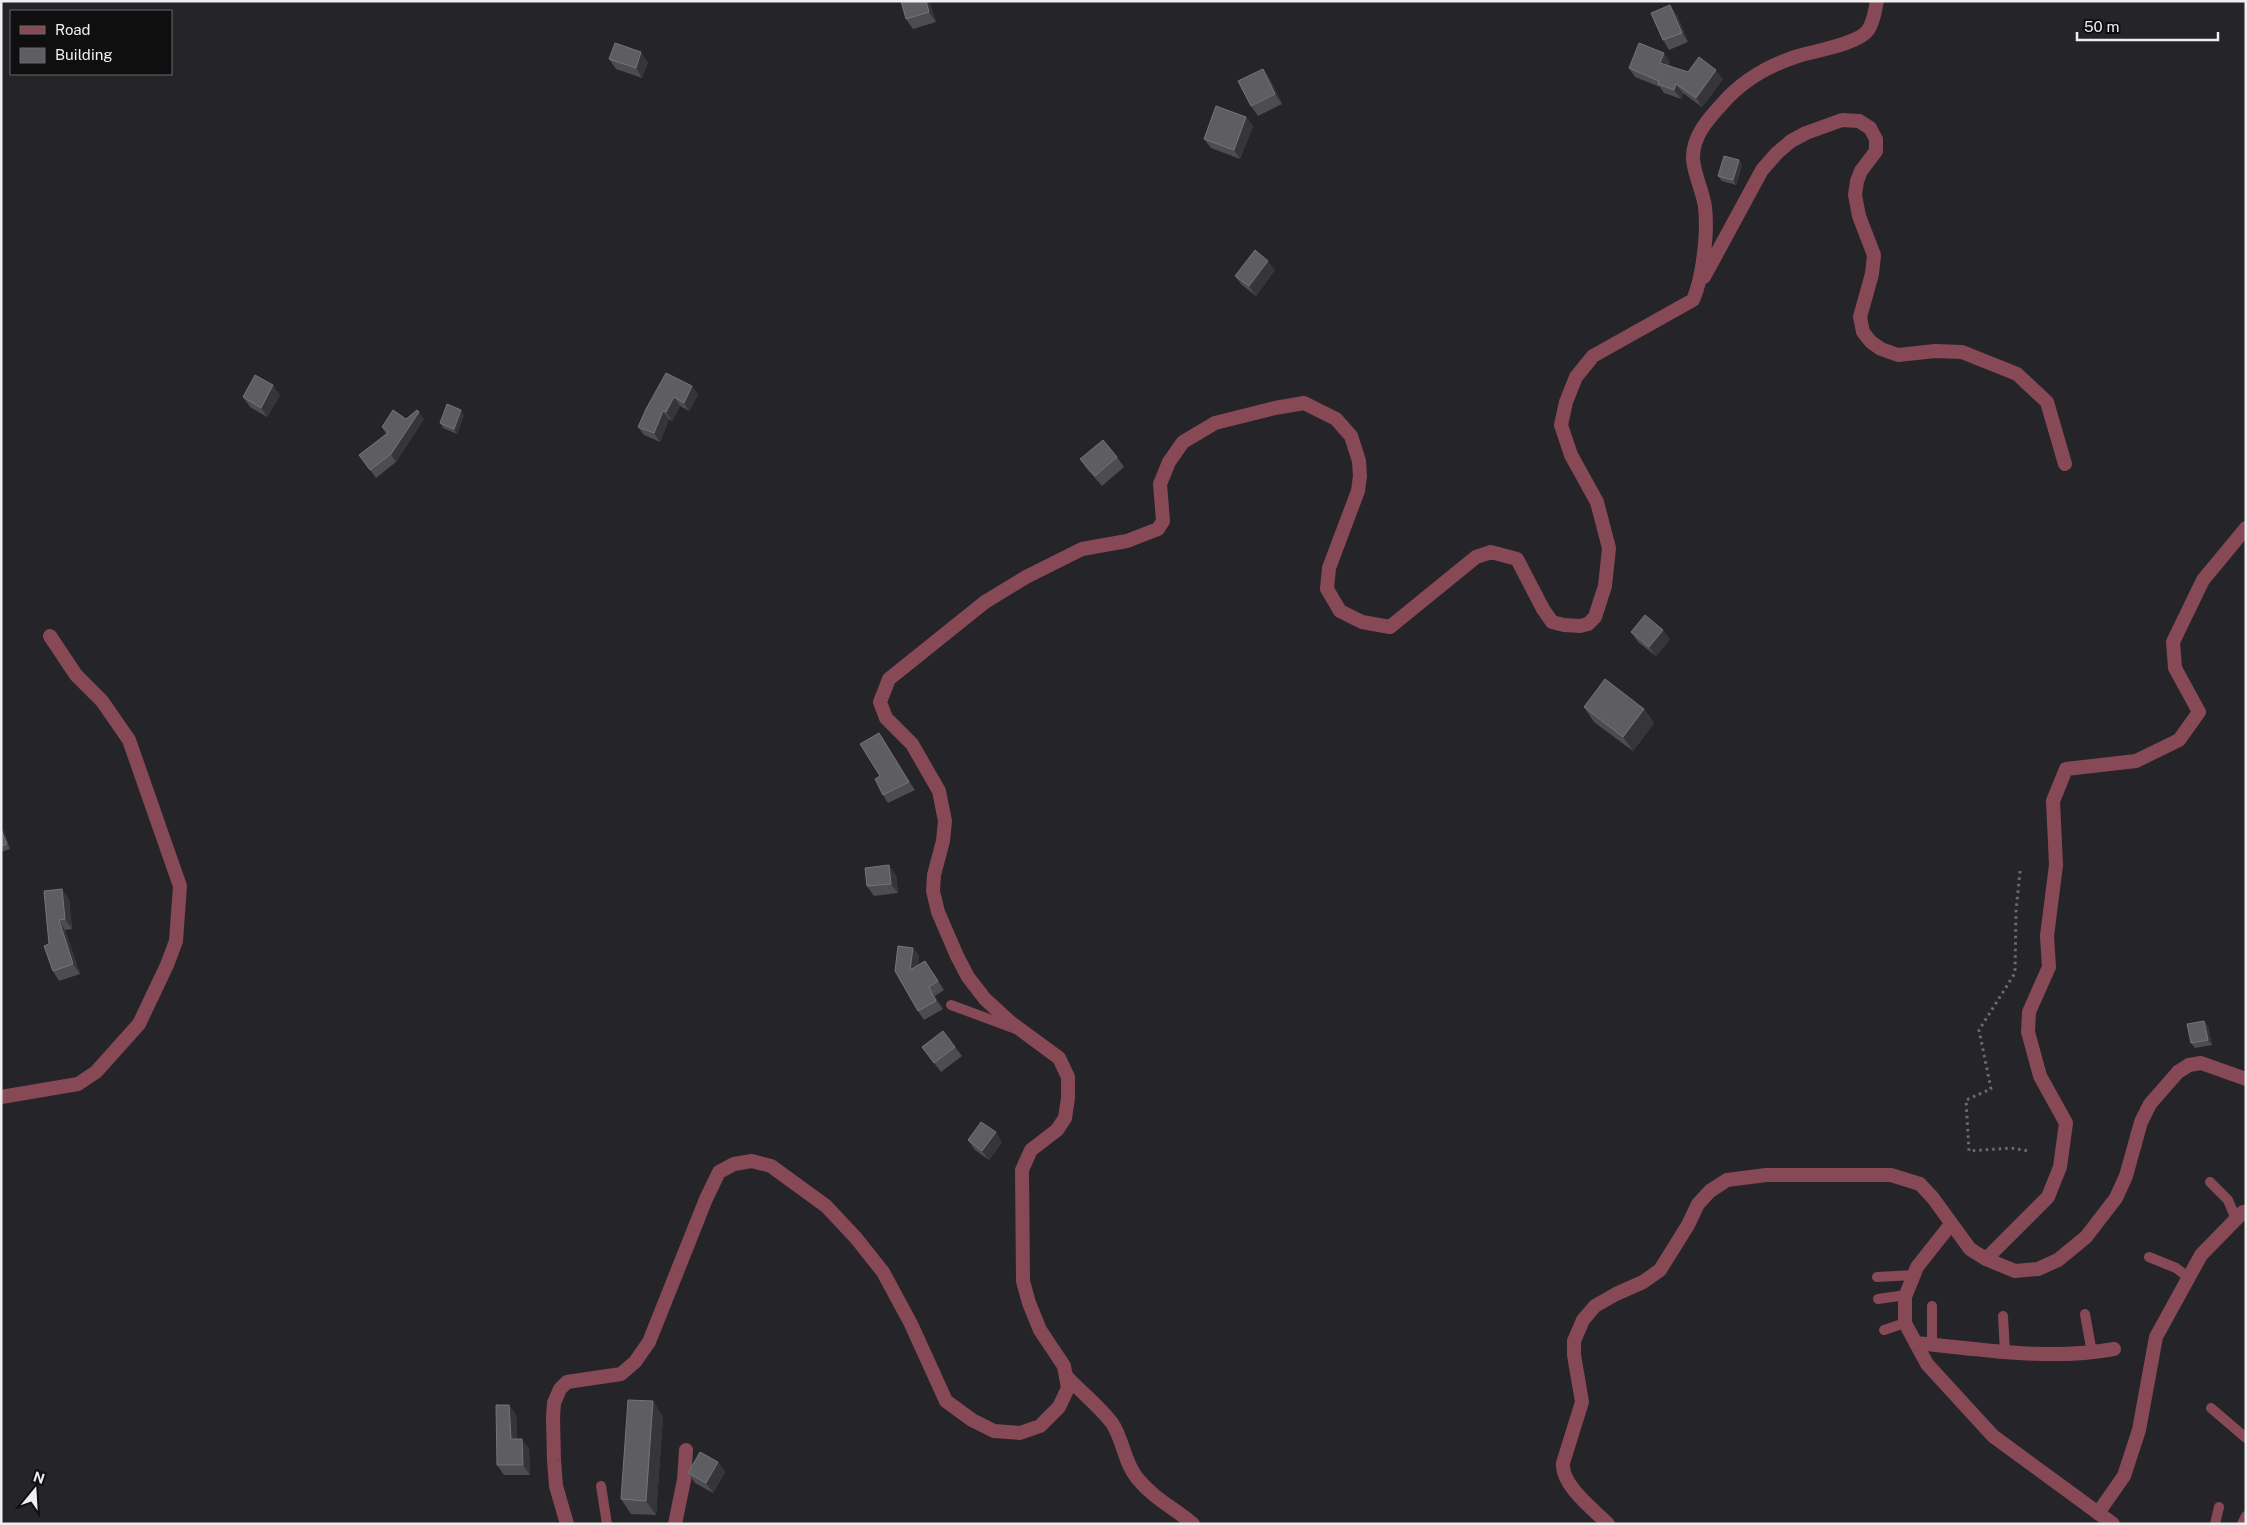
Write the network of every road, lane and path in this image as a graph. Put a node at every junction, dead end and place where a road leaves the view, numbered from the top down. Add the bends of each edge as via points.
1 (1876, 1) edge
2 (1700, 285) junction
3 (2066, 464) dead end
4 (2246, 528) edge
5 (50, 636) dead end
6 (2020, 871) dead end
7 (951, 1005) dead end
8 (1026, 1033) junction
9 (2246, 1079) edge
10 (1, 1097) edge
11 (2029, 1151) dead end
12 (2210, 1182) dead end
13 (2241, 1215) edge
14 (1951, 1224) junction
15 (2149, 1256) dead end
16 (1986, 1259) junction
17 (1914, 1274) junction
18 (1877, 1277) dead end
19 (2188, 1277) junction
20 (1906, 1295) junction
21 (1878, 1300) dead end
22 (1932, 1306) dead end
23 (2086, 1314) dead end
24 (2003, 1316) dead end
25 (1905, 1323) junction
26 (1884, 1330) dead end
27 (1916, 1343) junction
28 (1932, 1344) junction
29 (2114, 1349) dead end
30 (2005, 1352) junction
31 (2092, 1353) junction
32 (1066, 1376) junction
33 (2211, 1408) dead end
34 (2246, 1438) edge
35 (686, 1450) dead end
36 (601, 1486) dead end
37 (2219, 1507) dead end
38 (2098, 1513) junction
39 (2246, 1516) edge
40 (567, 1524) edge
41 (607, 1524) edge
42 (676, 1524) edge
43 (1193, 1524) edge
44 (1608, 1524) edge
45 (2113, 1524) edge
46 (2215, 1524) edge
47 (2242, 1524) edge

1 - 2 street via 1868,31 1763,71 1732,92 1706,121 1696,143 1693,160 1705,208
2 - 3 street via 1762,170 1777,153 1806,133 1842,120 1859,122 1870,128 1876,139 1876,151 1861,171 1855,195 1859,216 1874,255 1860,317 1863,332 1881,349 1898,354 1962,352 2017,374 2047,402
2 - 8 street via 1693,300 1593,356 1576,377 1566,402 1561,425 1571,455 1597,502 1609,548 1605,586 1595,617 1588,624 1552,622 1518,559 1491,552 1476,557 1390,627 1362,622 1340,612 1327,589 1329,568 1358,490 1359,461 1351,436 1336,419 1304,403 1215,423 1183,442 1169,462 1160,484 1163,521 1158,528 1127,541 1082,548 1026,577 985,602 888,679 880,702 886,718 912,744 939,791 945,822 934,875 933,891 938,912 968,976 985,999
4 - 16 street via 2202,580 2173,642 2175,668 2198,712 2179,740 2136,762 2066,769 2053,802 2056,865 2047,936 2049,966 2029,1012 2028,1032 2040,1076 2066,1123 2060,1167 2048,1198
5 - 10 street via 76,675 102,701 129,740 180,886 176,941 139,1024 96,1072 78,1084
6 - 11 path via 2016,973 1979,1030 1991,1089 1966,1100 1969,1151 2011,1148
7 - 8 lane
8 - 32 street via 1059,1058 1068,1077 1065,1118 1057,1130 1031,1150 1022,1170 1023,1281 1040,1330 1064,1366
9 - 16 street via 2201,1063 2189,1065 2178,1072 2150,1104 2116,1198 2086,1237 2058,1260 2038,1269 2015,1271
12 - 13 lane
13 - 19 street via 2201,1255
14 - 16 street via 1970,1249
14 - 17 street
14 - 44 street via 1920,1184 1891,1176 1766,1176 1726,1180 1710,1191 1698,1204 1660,1270 1595,1306 1576,1332 1574,1355 1582,1402 1562,1472
15 - 19 lane
17 - 18 lane
17 - 20 street
19 - 38 street via 2156,1337 2139,1430 2124,1476
20 - 21 lane
20 - 25 street
22 - 28 lane
23 - 31 lane
24 - 30 lane
25 - 26 lane
25 - 27 street
27 - 28 street
27 - 38 street via 1927,1364 1994,1436
28 - 30 street
29 - 31 street
30 - 31 street
32 - 40 street via 1068,1388 1059,1407 1040,1426 1020,1433 1003,1432 972,1420 946,1401 883,1272 826,1206 771,1166 752,1160 734,1164 719,1172 649,1342 636,1362 621,1374 567,1382 560,1389 554,1403 554,1460 556,1486
32 - 43 street via 1112,1424 1136,1477 1156,1498
33 - 34 lane
35 - 42 street
36 - 41 lane
37 - 46 lane
38 - 45 street
39 - 47 lane

